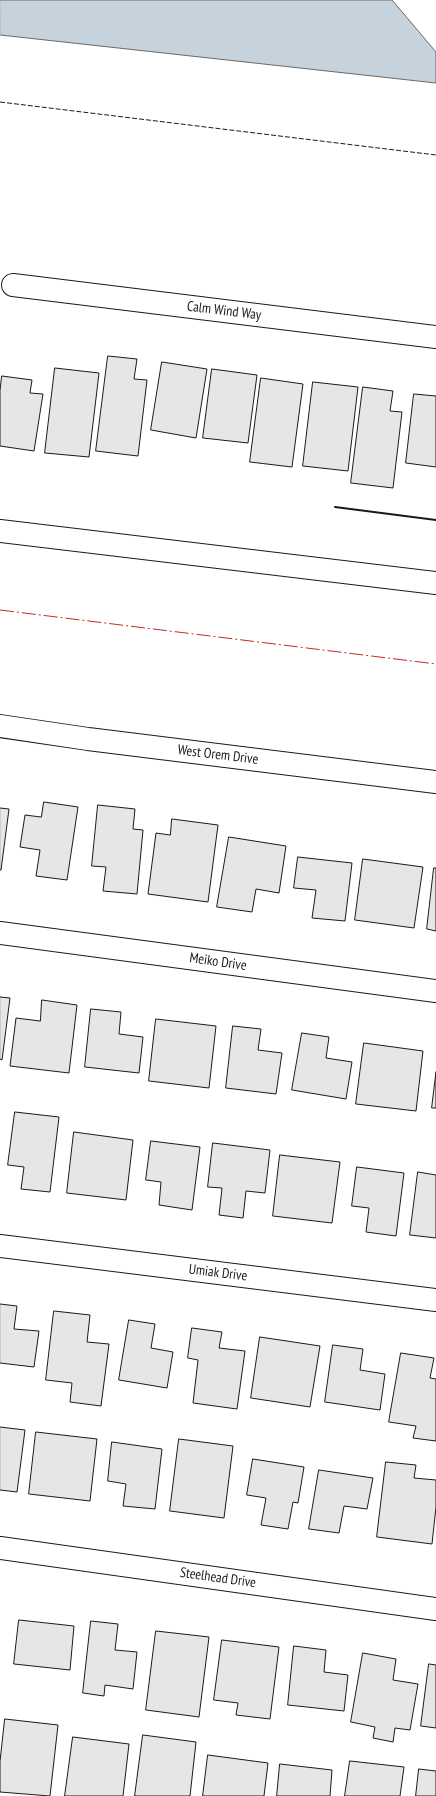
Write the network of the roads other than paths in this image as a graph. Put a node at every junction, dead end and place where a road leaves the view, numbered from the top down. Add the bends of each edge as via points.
1 (13, 285) dead end
2 (436, 337) edge
3 (0, 531) edge
4 (436, 583) edge
5 (0, 726) edge
6 (436, 782) edge
7 (0, 933) edge
8 (436, 991) edge
9 (0, 1246) edge
10 (436, 1300) edge
11 (0, 1548) edge
12 (436, 1609) edge

1 - 2 street, Calm Wind Way
3 - 4 street
5 - 6 street, West Orem Drive
7 - 8 street, Meiko Drive
9 - 10 street, Umiak Drive
11 - 12 street, Steelhead Drive

